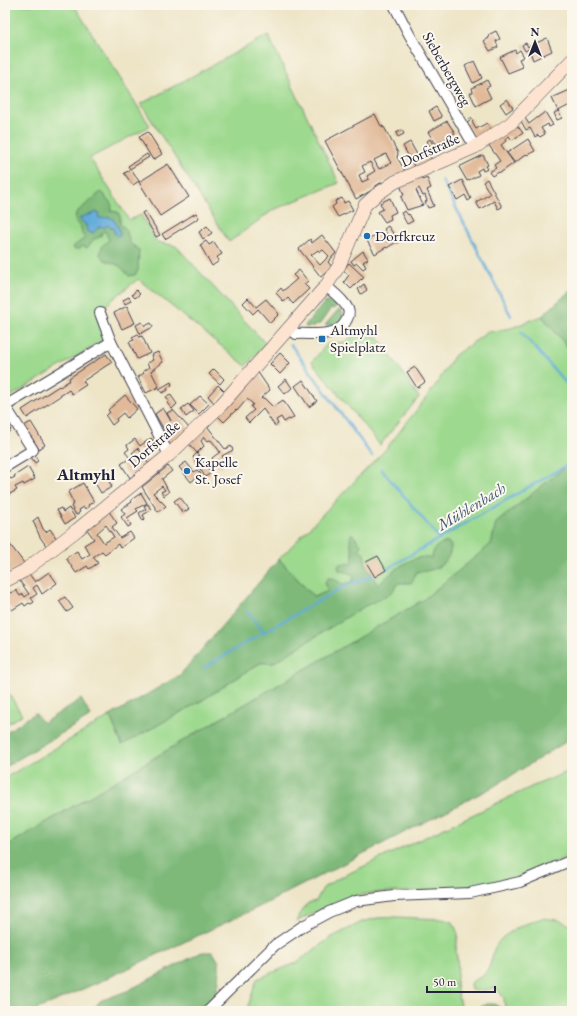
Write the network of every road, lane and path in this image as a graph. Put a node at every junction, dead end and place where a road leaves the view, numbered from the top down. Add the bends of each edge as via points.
1 (394, 5) edge
2 (572, 60) edge
3 (475, 147) junction
4 (326, 286) junction
5 (100, 313) dead end
6 (289, 327) junction
7 (111, 342) junction
8 (5, 406) edge
9 (169, 455) junction
10 (5, 467) edge
11 (5, 582) edge
12 (572, 860) edge
13 (208, 1011) edge

1 - 3 street, Sieberbergweg
2 - 3 main road, Dorfstraße via 510,124
3 - 4 main road, Dorfstraße via 395,182 376,195 366,205 340,266
4 - 6 main road, Dorfstraße
4 - 6 street via 348,308 349,315 345,324 338,330 322,333 296,334
5 - 7 street
6 - 9 main road, Dorfstraße via 221,405
7 - 8 street
7 - 9 street
8 - 10 street via 33,450
9 - 11 main road, Dorfstraße via 24,571
12 - 13 street via 520,882 470,893 394,896 356,901 329,912 275,945

